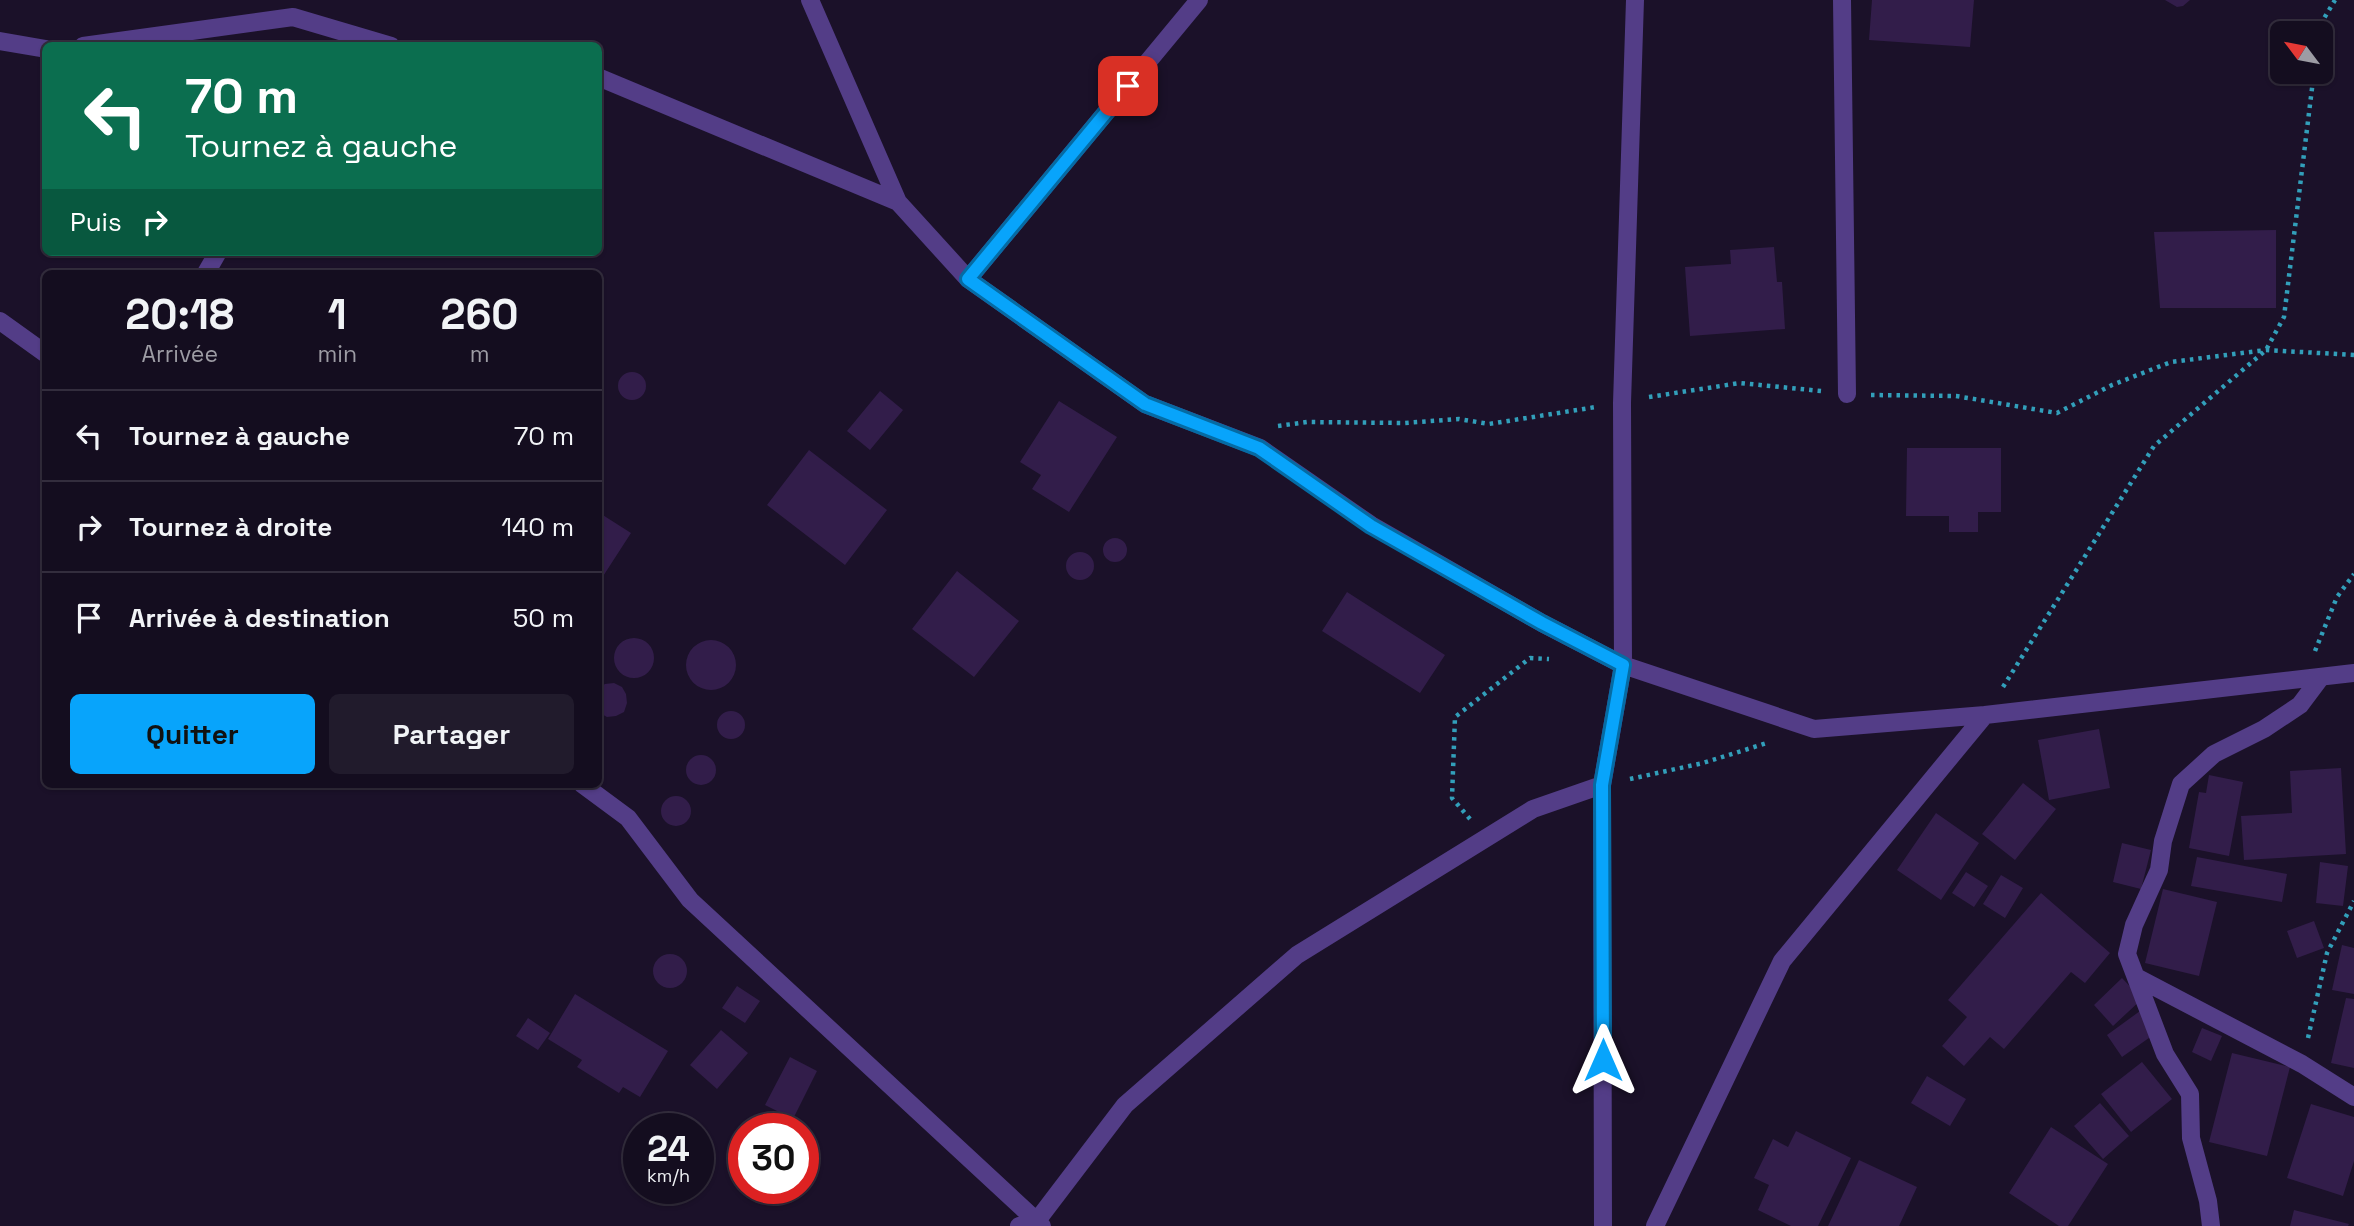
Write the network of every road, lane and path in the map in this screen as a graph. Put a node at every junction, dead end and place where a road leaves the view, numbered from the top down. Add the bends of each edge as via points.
1 (810, 0) edge
2 (1199, 0) edge
3 (1635, 0) edge
4 (1842, 0) edge
5 (2335, 0) edge
6 (2322, 21) edge
7 (0, 41) edge
8 (112, 42) edge
9 (377, 42) edge
10 (42, 48) edge
11 (602, 77) edge
12 (2313, 84) edge
13 (898, 202) junction
14 (968, 279) junction
15 (0, 321) edge
16 (2266, 350) junction
17 (42, 352) edge
18 (2354, 355) edge
19 (1847, 394) junction
20 (1622, 403) junction
21 (1259, 448) junction
22 (2354, 575) edge
23 (1557, 660) dead end
24 (1623, 665) junction
25 (2354, 673) edge
26 (2321, 677) junction
27 (2302, 679) junction
28 (1985, 715) junction
29 (1768, 742) dead end
30 (1602, 785) junction
31 (587, 788) edge
32 (1485, 837) junction
33 (2354, 901) edge
34 (2136, 977) junction
35 (2302, 1064) junction
36 (2354, 1097) edge
37 (1032, 1225) edge
38 (1603, 1226) edge
39 (1655, 1226) edge
40 (2211, 1226) edge

1 - 13 street
2 - 14 street
3 - 20 street
4 - 19 street
5 - 6 path
7 - 10 street
8 - 9 street via 293,17
11 - 13 street
12 - 16 path via 2284,317
13 - 14 street
14 - 21 street via 1145,404
15 - 17 street
16 - 18 path
16 - 19 path via 2171,362 2057,413 1956,396
16 - 28 path via 2154,446
19 - 20 path via 1740,383
20 - 21 path via 1489,424 1459,419 1307,422 1276,426
20 - 24 street
21 - 24 street via 1371,526
22 - 27 path via 2337,597
23 - 32 path via 1531,658 1455,717 1452,797
24 - 28 street via 1814,729
24 - 30 street
25 - 26 street
26 - 27 street
26 - 34 street via 2300,705 2214,754 2181,784 2159,870 2134,925 2127,954
27 - 28 street
28 - 39 street via 1782,961
29 - 30 path via 1703,763
30 - 32 street via 1533,809
30 - 38 street
31 - 37 street via 628,818 690,900
32 - 37 street via 1297,955 1125,1105
33 - 35 path via 2327,953
34 - 35 street
34 - 40 street via 2165,1054 2190,1094 2191,1138
35 - 36 street

